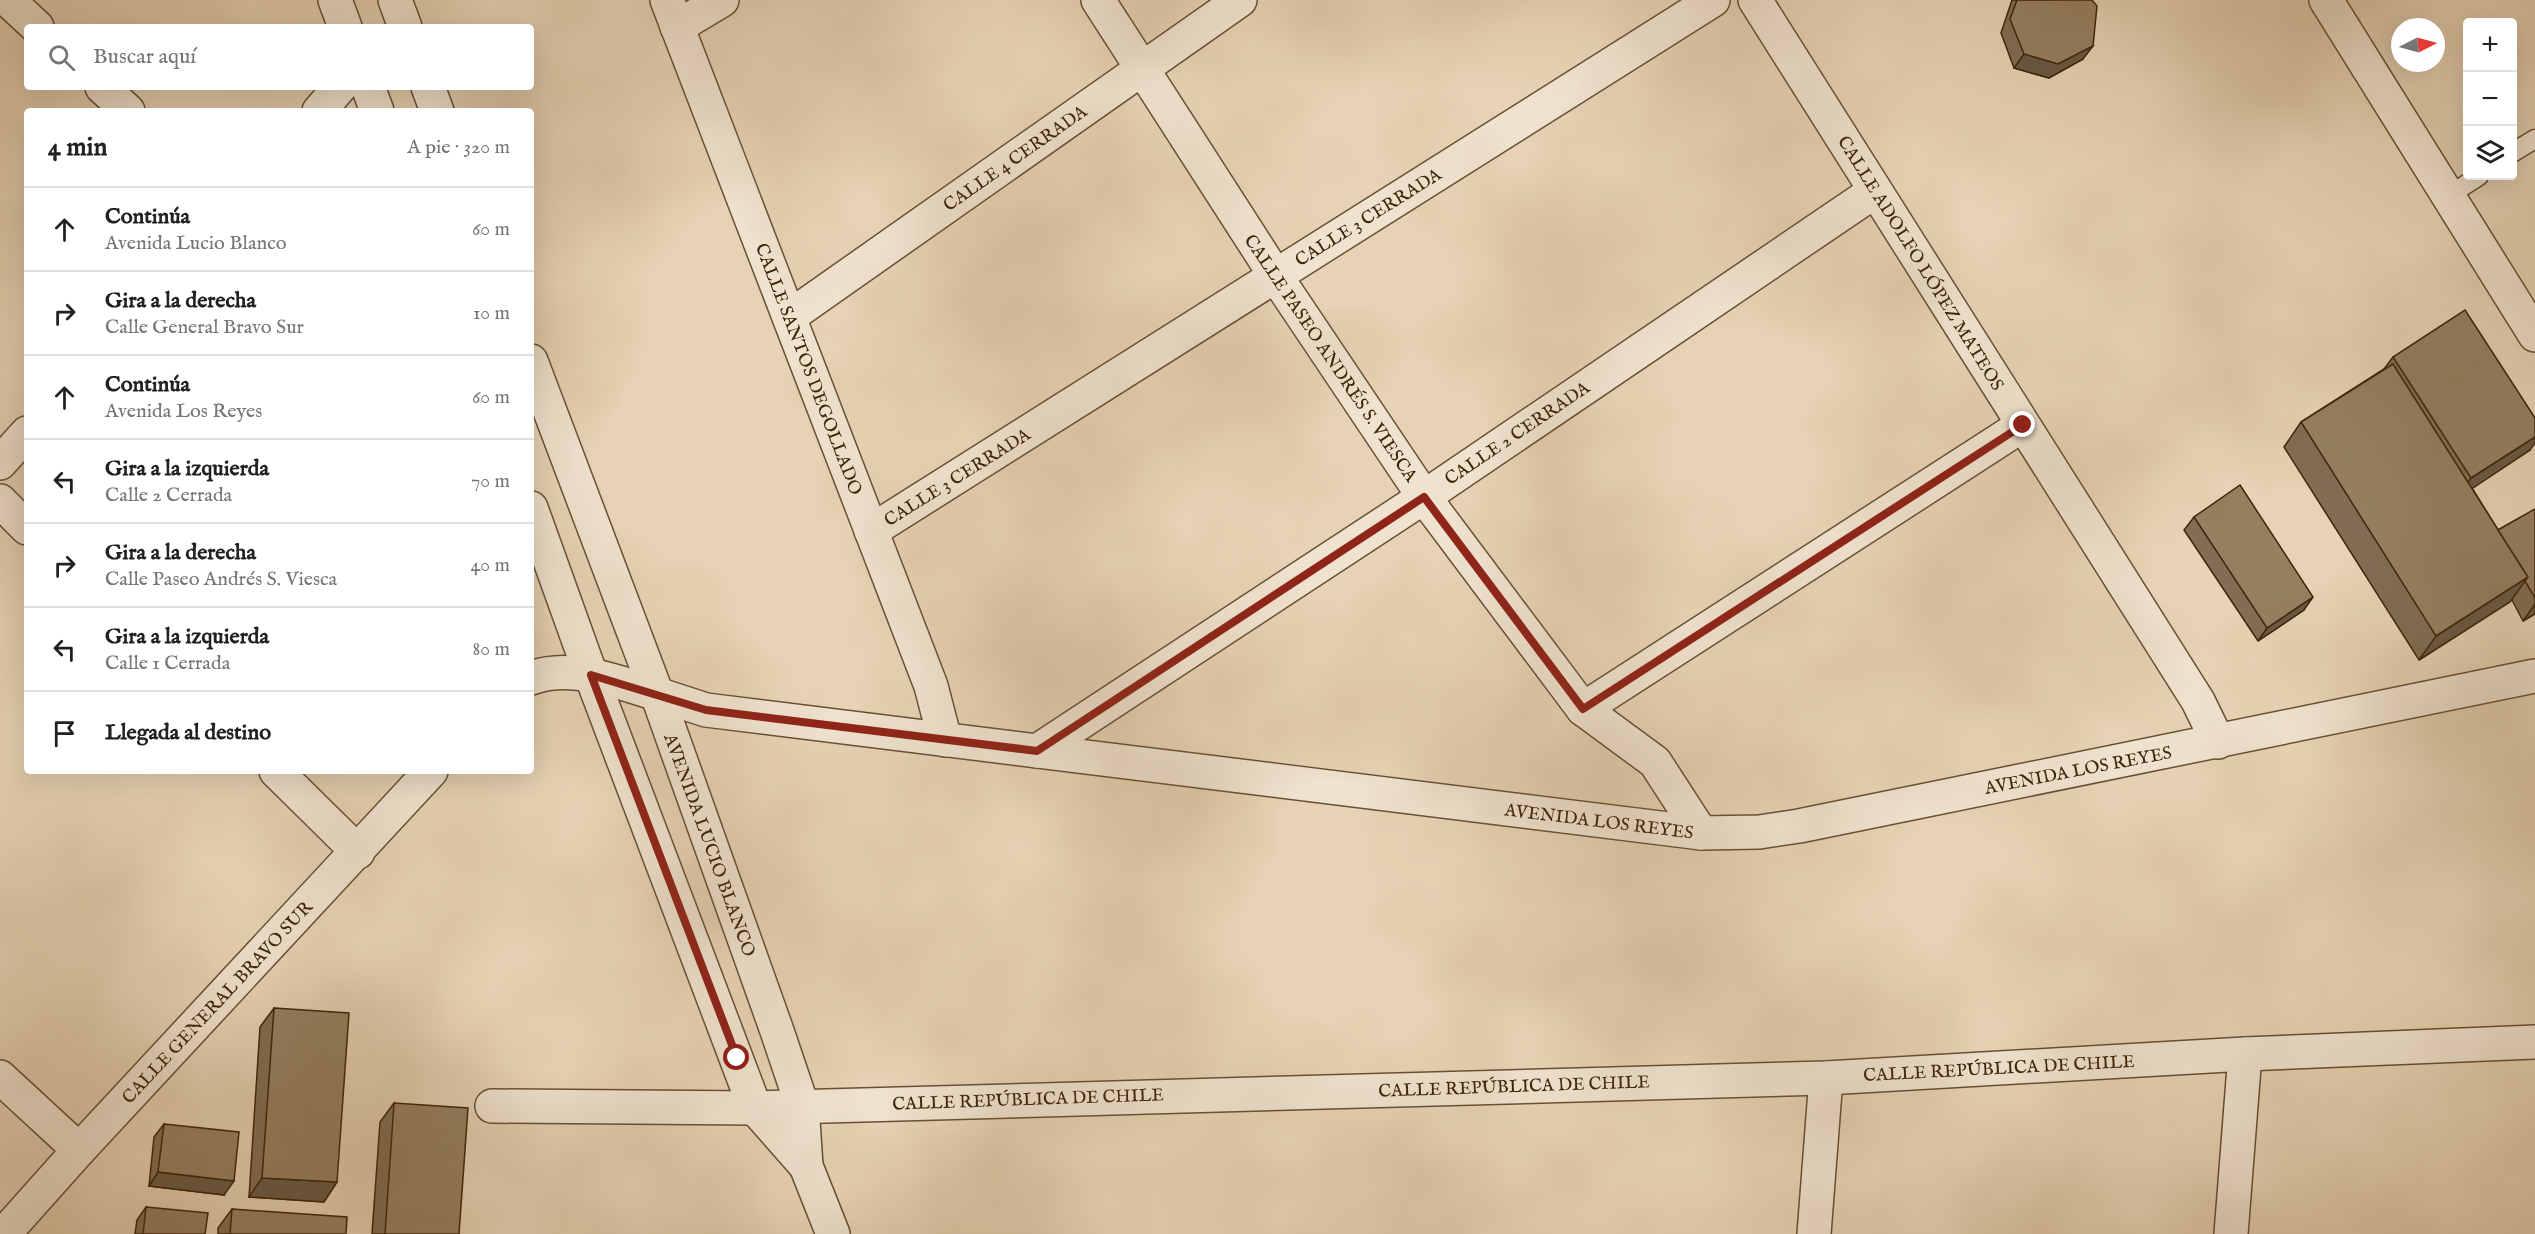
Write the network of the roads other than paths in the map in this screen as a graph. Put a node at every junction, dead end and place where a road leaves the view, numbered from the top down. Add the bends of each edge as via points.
1 (8, 0) edge
2 (334, 0) edge
3 (395, 0) edge
4 (722, 0) edge
5 (1098, 0) edge
6 (1240, 0) edge
7 (1713, 0) edge
8 (1755, 0) edge
9 (2326, 0) edge
10 (672, 14) edge
11 (34, 24) edge
12 (344, 24) edge
13 (404, 24) edge
14 (1142, 68) junction
15 (105, 90) edge
16 (337, 90) edge
17 (369, 90) edge
18 (429, 90) edge
19 (125, 108) edge
20 (322, 108) edge
21 (376, 108) edge
22 (436, 108) edge
23 (2535, 138) edge
24 (2517, 150) edge
25 (2473, 180) edge
26 (1875, 191) junction
27 (2448, 196) junction
28 (1275, 275) junction
29 (789, 316) junction
30 (2535, 335) edge
31 (534, 369) edge
32 (2023, 425) junction
33 (24, 436) edge
34 (0, 463) edge
35 (1424, 497) junction
36 (0, 501) edge
37 (534, 516) edge
38 (24, 525) edge
39 (872, 531) junction
40 (591, 675) junction
41 (2535, 676) edge
42 (534, 677) edge
43 (657, 694) junction
44 (1583, 709) junction
45 (945, 740) junction
46 (2218, 742) junction
47 (1037, 751) junction
48 (279, 774) edge
49 (428, 774) edge
50 (1701, 833) junction
51 (358, 852) junction
52 (2535, 1042) edge
53 (2245, 1054) junction
54 (0, 1077) edge
55 (1826, 1078) junction
56 (801, 1105) junction
57 (492, 1106) dead end
58 (755, 1108) junction
59 (80, 1150) junction
60 (806, 1166) junction
61 (4, 1234) edge
62 (833, 1234) edge
63 (1814, 1234) edge
64 (2231, 1234) edge

1 - 11 street
2 - 12 street
3 - 13 street
4 - 10 street
5 - 14 street, CALLE PASEO ANDRÉS S. VIESCA
6 - 14 street, CALLE 4 CERRADA
7 - 28 street, CALLE 3 CERRADA
8 - 26 street, CALLE ADOLFO LÓPEZ MATEOS
9 - 27 street
10 - 29 street, CALLE SANTOS DEGOLLADO
14 - 28 street, CALLE PASEO ANDRÉS S. VIESCA
14 - 29 street, CALLE 4 CERRADA
15 - 19 street
16 - 20 street
17 - 21 street
18 - 22 street
23 - 24 lane
25 - 27 lane
26 - 32 street, CALLE ADOLFO LÓPEZ MATEOS
26 - 35 street, CALLE 2 CERRADA
27 - 30 street
28 - 35 street, CALLE PASEO ANDRÉS S. VIESCA
28 - 39 street, CALLE 3 CERRADA
29 - 39 street, CALLE SANTOS DEGOLLADO
31 - 43 street, AVENIDA LUCIO BLANCO
32 - 44 street
32 - 46 street, CALLE ADOLFO LÓPEZ MATEOS via 2198,700
33 - 34 street
35 - 44 street, CALLE PASEO ANDRÉS S. VIESCA
35 - 47 street, CALLE 2 CERRADA
36 - 38 street
37 - 40 street, AVENIDA LUCIO BLANCO
39 - 45 street, CALLE SANTOS DEGOLLADO via 931,686
40 - 42 street via 567,672
40 - 43 street
40 - 58 street, AVENIDA LUCIO BLANCO
41 - 46 street, AVENIDA LOS REYES
43 - 45 street, AVENIDA LOS REYES via 706,710
43 - 56 street, AVENIDA LUCIO BLANCO
44 - 50 street, CALLE PASEO ANDRÉS S. VIESCA via 1655,762
45 - 47 street, AVENIDA LOS REYES
46 - 50 street, AVENIDA LOS REYES via 1798,826 1759,832
47 - 50 street, AVENIDA LOS REYES
48 - 51 street
49 - 51 street, CALLE GENERAL BRAVO SUR
51 - 59 street, CALLE GENERAL BRAVO SUR
52 - 53 street, CALLE REPÚBLICA DE CHILE
53 - 55 street, CALLE REPÚBLICA DE CHILE
53 - 64 street
54 - 59 street
55 - 56 street, CALLE REPÚBLICA DE CHILE
55 - 63 street
56 - 58 street, CALLE REPÚBLICA DE CHILE
56 - 60 street, AVENIDA LUCIO BLANCO
57 - 58 street, CALLE REPÚBLICA DE CHILE
58 - 60 street, AVENIDA LUCIO BLANCO
59 - 61 street, CALLE GENERAL BRAVO SUR
60 - 62 street, AVENIDA LUCIO BLANCO

